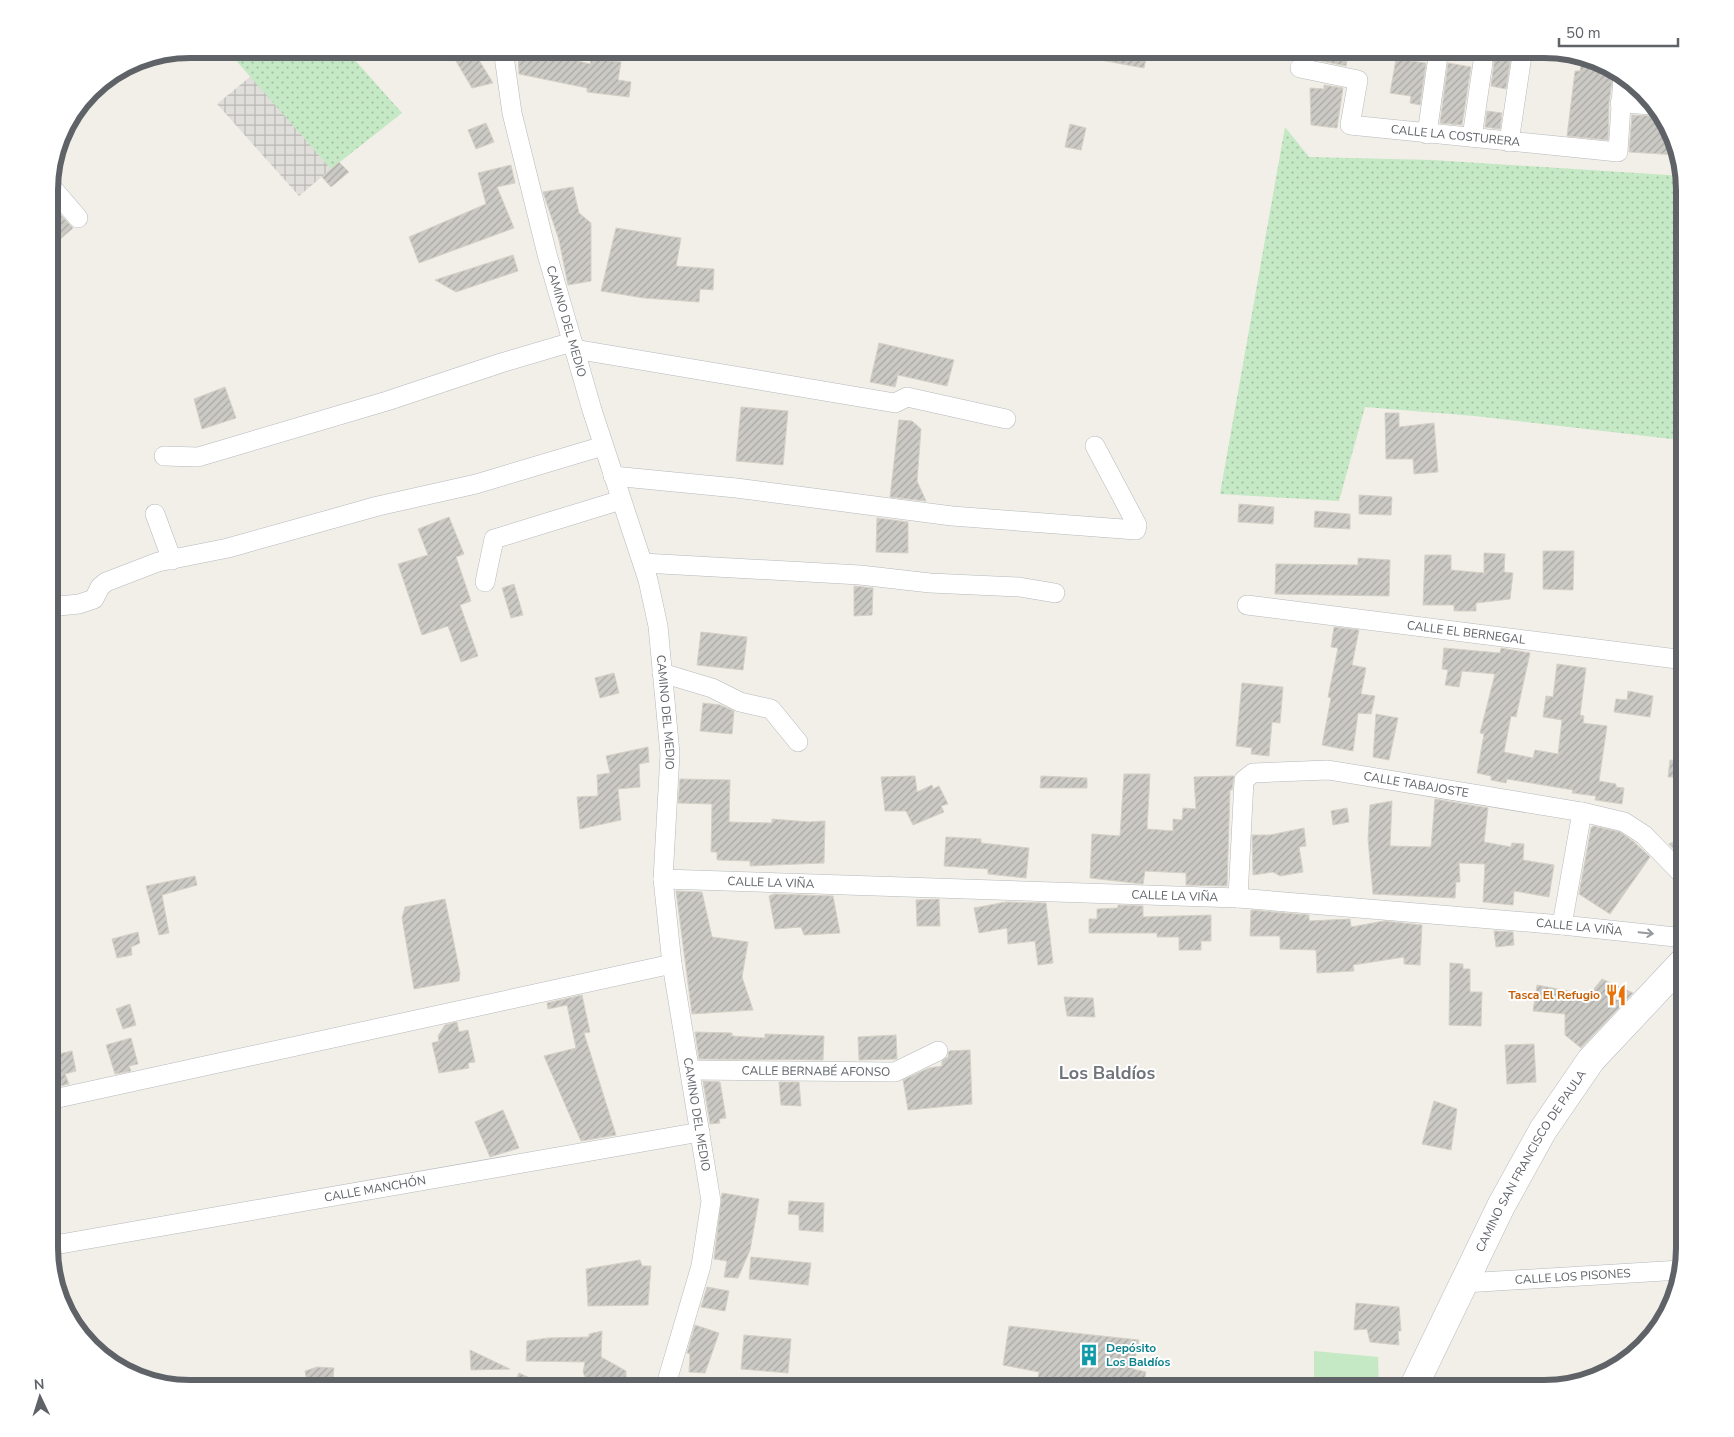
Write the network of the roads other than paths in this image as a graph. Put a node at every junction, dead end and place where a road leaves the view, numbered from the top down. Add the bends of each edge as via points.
1 (504, 58) edge
2 (1438, 58) edge
3 (1522, 58) edge
4 (1483, 62) dead end
5 (1300, 68) dead end
6 (1622, 83) edge
7 (1620, 103) junction
8 (1645, 105) edge
9 (1427, 134) junction
10 (1472, 137) junction
11 (1509, 142) junction
12 (58, 195) edge
13 (78, 218) dead end
14 (573, 345) junction
15 (1006, 419) dead end
16 (603, 446) junction
17 (1095, 446) dead end
18 (164, 456) dead end
19 (613, 476) junction
20 (622, 500) junction
21 (155, 514) dead end
22 (172, 560) junction
23 (643, 564) junction
24 (485, 582) dead end
25 (1055, 593) dead end
26 (1247, 605) dead end
27 (58, 606) edge
28 (1676, 659) edge
29 (662, 673) junction
30 (798, 742) dead end
31 (1582, 812) junction
32 (1676, 868) edge
33 (663, 879) junction
34 (1238, 898) junction
35 (1562, 925) junction
36 (1676, 937) edge
37 (672, 964) junction
38 (1676, 970) edge
39 (938, 1051) dead end
40 (690, 1070) junction
41 (58, 1098) edge
42 (700, 1132) junction
43 (58, 1244) edge
44 (1674, 1270) edge
45 (1464, 1283) junction
46 (667, 1380) edge
47 (1417, 1380) edge

1 - 14 street, CAMINO DEL MEDIO via 512,113
2 - 9 street
3 - 11 street
4 - 10 street
5 - 9 street, CALLE LA COSTURERA via 1358,80 1350,125
6 - 7 street, CALLE LA COSTURERA
7 - 8 street
7 - 11 street, CALLE LA COSTURERA via 1618,152
9 - 10 street, CALLE LA COSTURERA
10 - 11 street, CALLE LA COSTURERA
12 - 13 street
14 - 15 street via 895,403 907,397
14 - 16 street, CAMINO DEL MEDIO
14 - 18 street via 501,363 387,401 198,457
16 - 19 street, CAMINO DEL MEDIO
16 - 22 street via 476,484
17 - 19 street via 1137,526 1136,530 952,516
19 - 20 street, CAMINO DEL MEDIO
20 - 23 street, CAMINO DEL MEDIO
20 - 24 street via 494,539
21 - 22 street
22 - 27 street via 115,577 100,587 94,599
23 - 25 street via 860,575 1019,587
23 - 29 street, CAMINO DEL MEDIO via 658,626
26 - 28 street, CALLE EL BERNEGAL
29 - 30 street via 712,688 740,702 771,709
29 - 33 street, CAMINO DEL MEDIO via 670,754
31 - 32 street, CALLE TABAJOSTE via 1624,822 1644,835
31 - 34 street, CALLE TABAJOSTE via 1328,770 1254,773 1244,780
31 - 35 street
33 - 34 street, CALLE LA VIÑA
33 - 37 street, CAMINO DEL MEDIO
34 - 35 street, CALLE LA VIÑA
35 -> 36 street, CALLE LA VIÑA
37 - 40 street, CAMINO DEL MEDIO
37 - 41 street
38 - 45 main road, CAMINO SAN FRANCISCO DE PAULA via 1591,1060 1544,1130 1501,1206
39 - 40 street, CALLE BERNABÉ AFONSO via 895,1072
40 - 42 street, CAMINO DEL MEDIO
42 - 43 street, CALLE MANCHÓN
42 - 46 street, CAMINO DEL MEDIO via 711,1201 707,1236
44 - 45 street, CALLE LOS PISONES
45 - 47 main road, CAMINO SAN FRANCISCO DE PAULA

